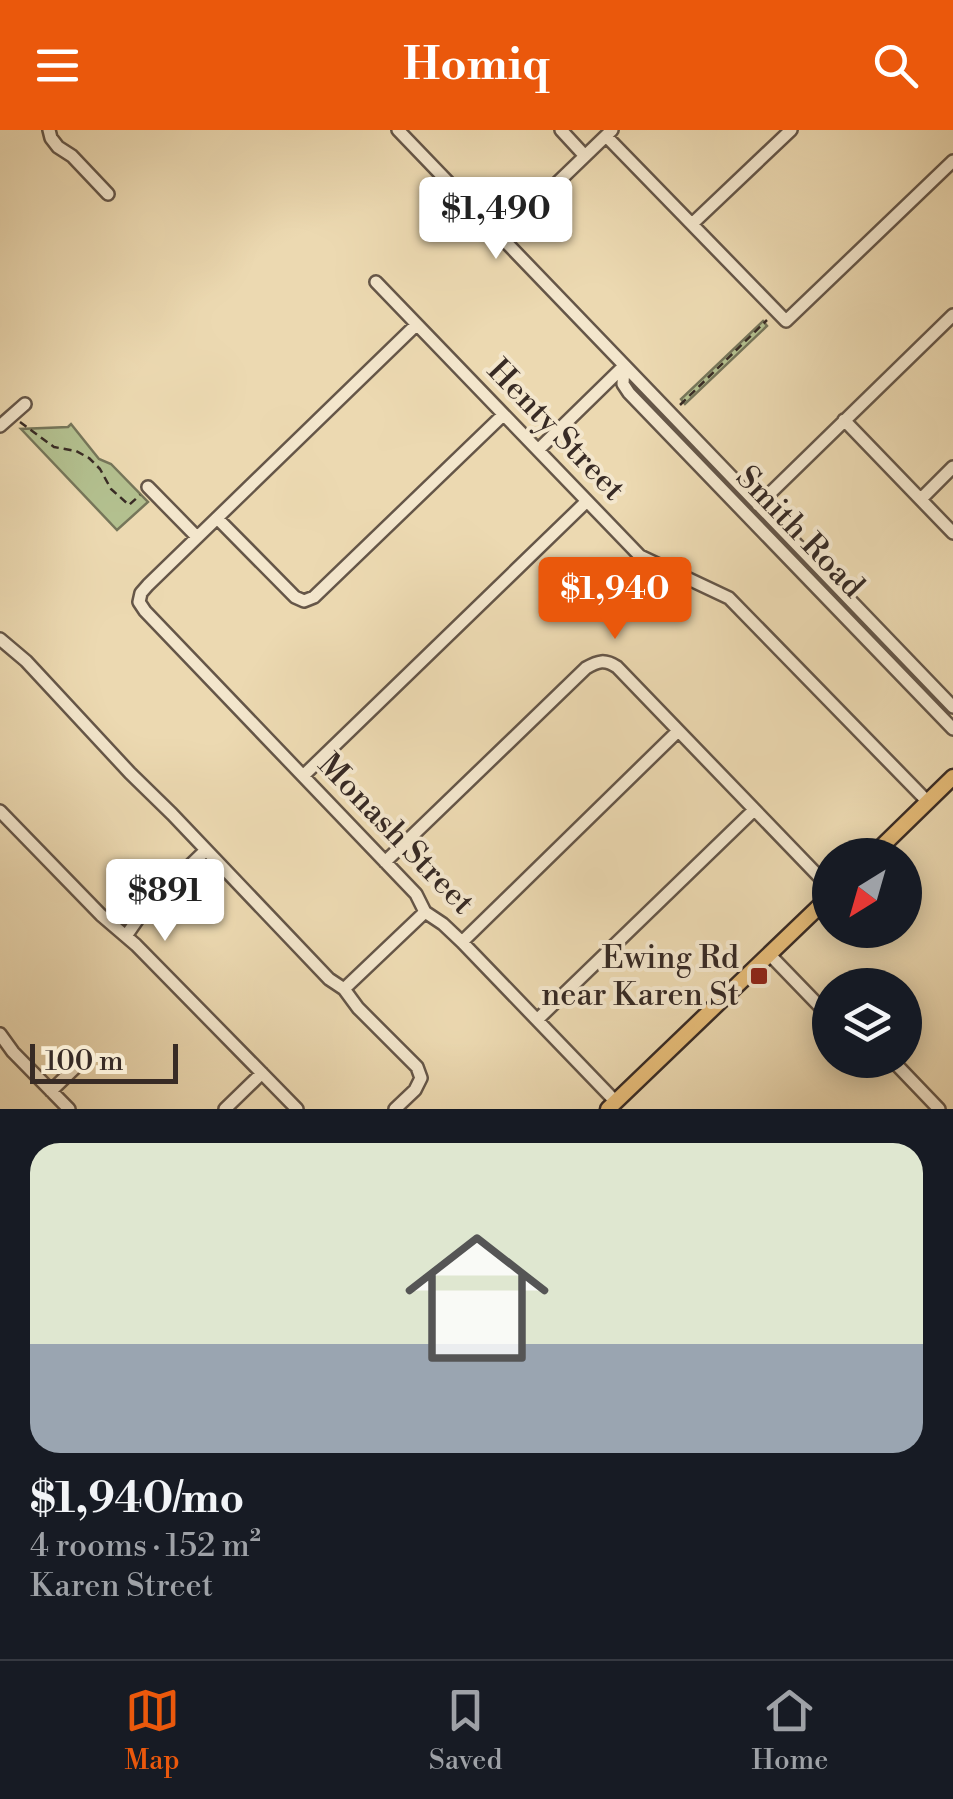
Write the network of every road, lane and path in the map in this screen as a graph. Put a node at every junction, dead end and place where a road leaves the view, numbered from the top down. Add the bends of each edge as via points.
1 (49, 130) edge
2 (398, 130) edge
3 (560, 130) edge
4 (791, 130) edge
5 (609, 133) edge
6 (585, 156) junction
7 (953, 161) edge
8 (108, 194) dead end
9 (692, 224) junction
10 (501, 237) junction
11 (376, 282) dead end
12 (775, 311) junction
13 (953, 315) edge
14 (416, 325) junction
15 (624, 366) junction
16 (25, 404) dead end
17 (678, 406) dead end
18 (10, 416) junction
19 (503, 416) junction
20 (844, 420) junction
21 (0, 426) edge
22 (538, 450) junction
23 (953, 468) edge
24 (148, 487) joint
25 (920, 498) junction
26 (587, 501) junction
27 (758, 505) junction
28 (217, 518) junction
29 (953, 533) edge
30 (197, 537) junction
31 (0, 639) edge
32 (953, 707) edge
33 (953, 729) edge
34 (678, 732) junction
35 (303, 776) junction
36 (953, 777) edge
37 (928, 802) junction
38 (754, 810) junction
39 (0, 811) edge
40 (891, 838) edge
41 (206, 850) junction
42 (386, 862) junction
43 (812, 870) edge
44 (425, 912) junction
45 (812, 914) edge
46 (126, 936) junction
47 (462, 942) junction
48 (770, 955) junction
49 (344, 989) junction
50 (812, 998) edge
51 (536, 1020) junction
52 (0, 1034) edge
53 (83, 1060) dead end
54 (262, 1073) junction
55 (909, 1078) edge
56 (52, 1091) junction
57 (612, 1105) edge
58 (69, 1109) edge
59 (225, 1109) edge
60 (296, 1109) edge
61 (395, 1109) edge
62 (939, 1109) edge

1 - 8 street
2 - 10 street, Smith Road
3 - 6 street
4 - 9 street
5 - 6 street
5 - 9 street
6 - 10 street
7 - 12 street via 786,321
9 - 12 street
10 - 15 street, Smith Road
11 - 14 street, Henty Street
12 - 17 path
13 - 20 street
14 - 19 street, Henty Street
14 - 28 street
15 - 22 street
15 - 27 street, Smith Road
15 - 33 street, Smith Road via 629,394
16 - 18 street
18 - 21 street
18 - 24 path via 54,447 89,458 129,506
19 - 22 street, Henty Street
19 - 28 street via 304,601
20 - 25 street
20 - 27 street
22 - 26 street, Henty Street
23 - 25 street
24 - 30 street
25 - 29 street
26 - 35 street
26 - 37 street, Henty Street via 640,556 729,598
27 - 32 street, Smith Road
28 - 30 street
30 - 35 street, Monash Street via 139,602
31 - 41 street
34 - 38 street
34 - 42 street via 610,662 598,661
34 - 47 street
35 - 42 street, Monash Street
36 - 37 main road
37 - 40 main road
38 - 43 street
38 - 51 street
39 - 46 street
41 - 46 street
41 - 49 street
42 - 44 street, Monash Street
44 - 47 street, Monash Street
44 - 49 street
45 - 48 main road
46 - 54 street
47 - 51 street, Monash Street
48 - 50 street
48 - 57 main road
49 - 61 street via 421,1078
51 - 57 street, Monash Street
52 - 56 street
53 - 56 street
54 - 59 street
54 - 60 street
55 - 62 street
56 - 58 street

